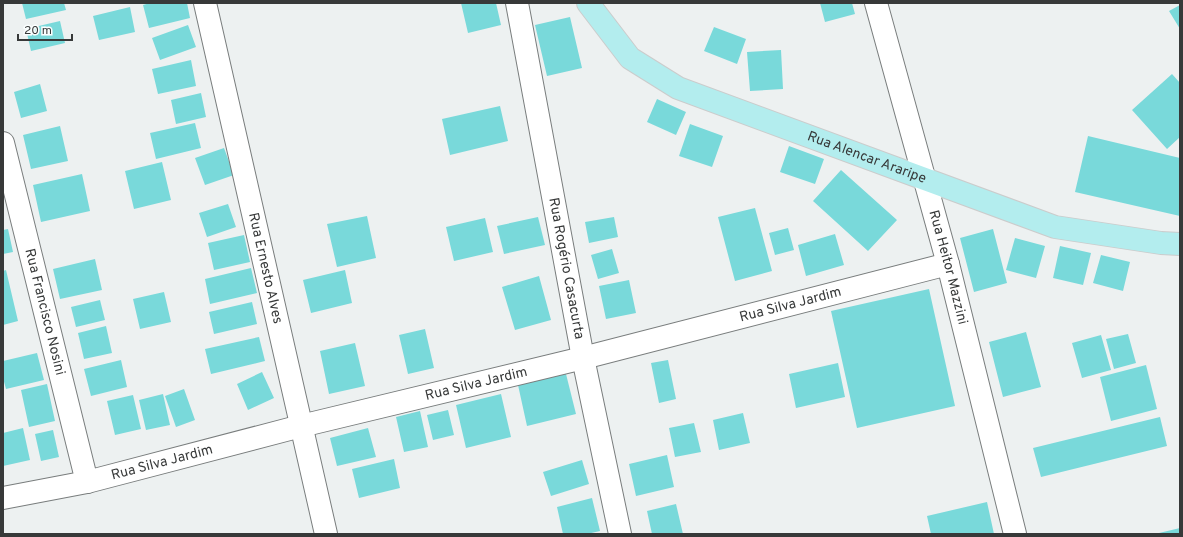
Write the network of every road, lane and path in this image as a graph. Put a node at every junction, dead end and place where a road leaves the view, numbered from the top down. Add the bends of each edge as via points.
1 (205, 3) edge
2 (518, 3) edge
3 (588, 3) edge
4 (876, 3) edge
5 (3, 143) edge
6 (924, 177) junction
7 (1180, 244) edge
8 (948, 264) junction
9 (583, 358) junction
10 (301, 426) junction
11 (87, 482) junction
12 (3, 498) edge
13 (326, 534) edge
14 (620, 534) edge
15 (1015, 534) edge

1 - 10 street, Rua Ernesto Alves
2 - 9 street, Rua Rogério Casacurta
3 - 6 main road, Rua Alencar Araripe via 630,58 678,88
4 - 6 street, Rua Heitor Mazzini
5 - 11 street, Rua Francisco Nosini
6 - 7 main road, Rua Alencar Araripe via 1055,227
6 - 8 street, Rua Heitor Mazzini
8 - 9 street, Rua Silva Jardim
8 - 15 street, Rua Heitor Mazzini
9 - 10 street, Rua Silva Jardim
9 - 14 street, Rua Rogério Casacurta
10 - 11 street, Rua Silva Jardim
10 - 13 street, Rua Ernesto Alves
11 - 12 street, Rua Silva Jardim

